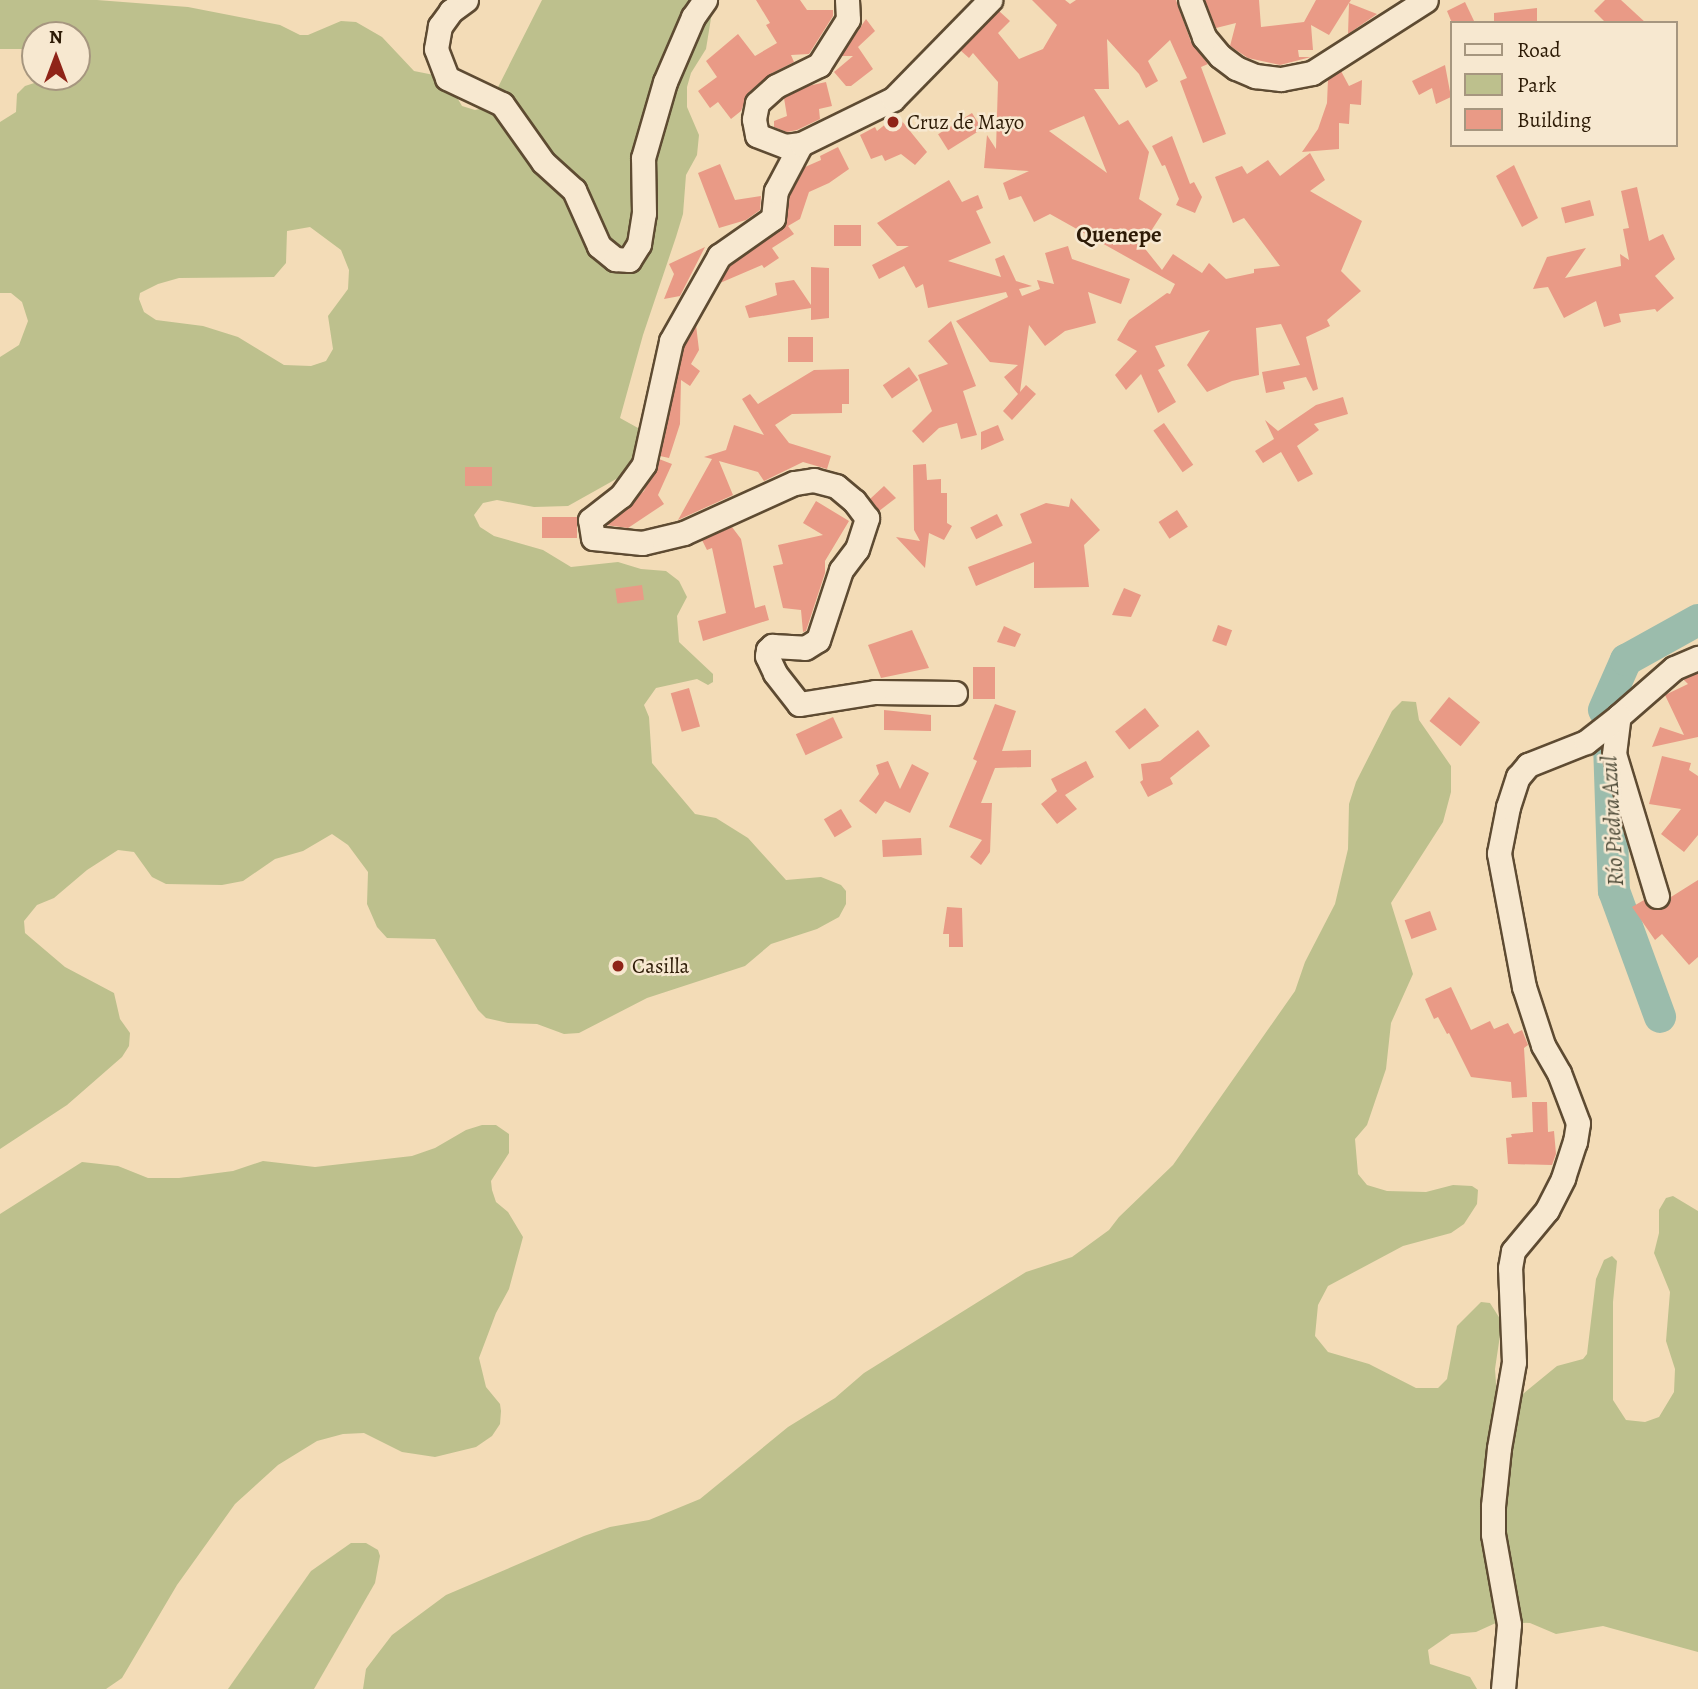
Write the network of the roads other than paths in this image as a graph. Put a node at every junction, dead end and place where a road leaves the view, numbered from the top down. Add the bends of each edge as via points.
1 (466, 0) edge
2 (705, 0) edge
3 (847, 0) edge
4 (990, 0) edge
5 (1189, 0) edge
6 (1426, 0) edge
7 (801, 144) junction
8 (1698, 658) edge
9 (955, 693) dead end
10 (1619, 716) junction
11 (1657, 896) dead end
12 (1503, 1689) edge

1 - 2 street via 440,26 436,49 447,78 502,104 543,162 574,191 599,246 615,259 629,260 639,244 644,214 646,145 665,82
3 - 7 street via 848,19 819,65 776,86 757,103 757,135 785,146
4 - 7 street via 893,99
5 - 6 street via 1204,37 1220,55 1255,76 1281,79 1312,73
7 - 9 street via 776,191 773,218 719,256 671,341 644,464 621,496 590,520 593,538 642,543 684,533 794,483 814,480 836,486 867,518 857,549 841,570 818,640 805,648 772,646 768,650 775,673 799,704 875,692
8 - 10 street via 1674,668
10 - 11 street via 1614,754
10 - 12 street via 1586,742 1528,765 1508,807 1500,853 1524,987 1543,1045 1578,1124 1563,1178 1547,1210 1513,1251 1510,1268 1514,1362 1497,1459 1493,1515 1509,1624

